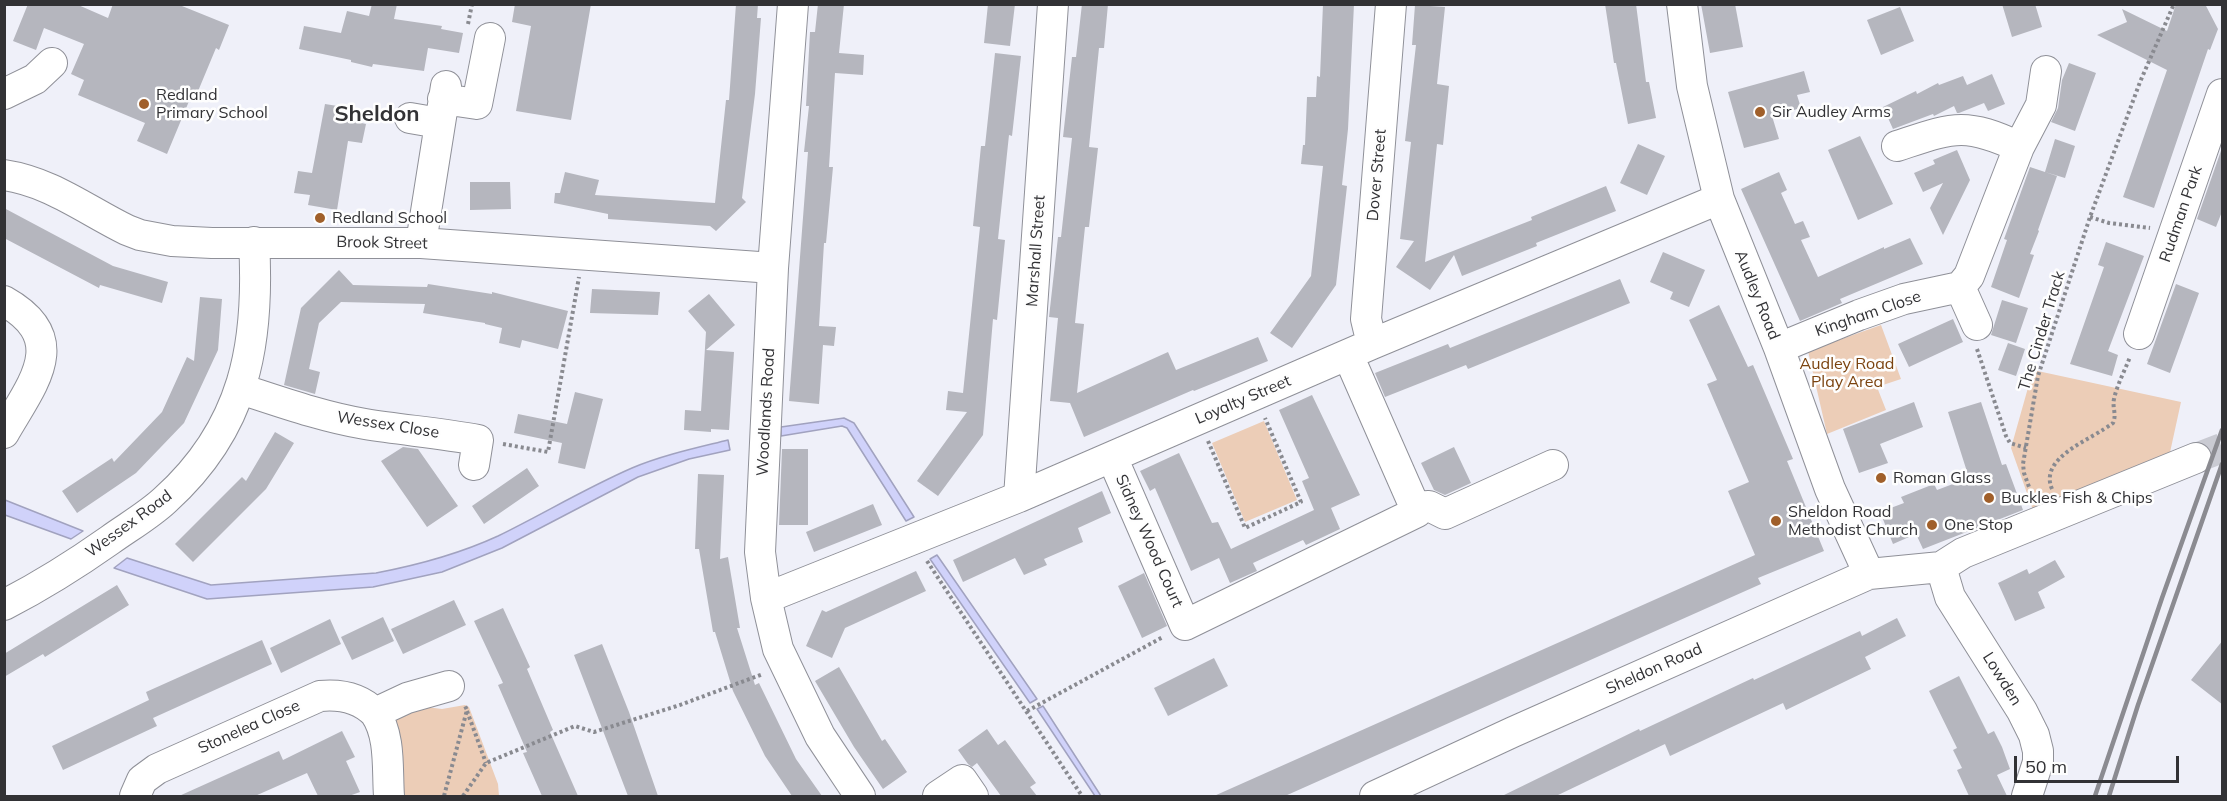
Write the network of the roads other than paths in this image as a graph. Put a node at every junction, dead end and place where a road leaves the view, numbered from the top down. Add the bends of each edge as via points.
1 (793, 4) edge
2 (1053, 4) edge
3 (1391, 4) edge
4 (1682, 4) edge
5 (490, 38) dead end
6 (52, 63) dead end
7 (2046, 71) dead end
8 (4, 94) edge
9 (2223, 94) edge
10 (443, 103) junction
11 (410, 118) dead end
12 (1897, 146) dead end
13 (2019, 147) junction
14 (4, 175) edge
15 (1719, 199) junction
16 (254, 242) junction
17 (421, 243) junction
18 (773, 268) junction
19 (1960, 287) junction
20 (4, 302) edge
21 (1977, 325) road end
22 (2139, 334) road end
23 (1779, 348) junction
24 (1360, 350) junction
25 (241, 389) junction
26 (4, 433) edge
27 (476, 453) road end
28 (1112, 457) junction
29 (2196, 458) tunnel mouth
30 (1553, 465) dead end
31 (1019, 497) junction
32 (1416, 510) junction
33 (1941, 567) junction
34 (1869, 574) junction
35 (766, 598) junction
36 (4, 605) edge
37 (456, 694) road end
38 (375, 713) junction
39 (135, 796) edge
40 (388, 796) edge
41 (860, 796) edge
42 (938, 796) edge
43 (974, 796) edge
44 (1375, 796) edge
45 (2027, 796) edge

1 - 18 street, Woodlands Road
2 - 31 street, Marshall Street
3 - 24 street, Dover Street via 1366,320
4 - 15 street, Audley Road via 1692,86
5 - 10 street via 477,104
6 - 8 street via 35,79
7 - 13 street via 2042,105
9 - 22 street, Rudman Park
10 - 11 street
10 - 17 street
12 - 13 street via 1961,129 1996,136
13 - 19 street via 1979,255
14 - 16 street, Brook Street via 52,188 140,235 172,241
15 - 23 street, Audley Road
15 - 24 street, Loyalty Street
16 - 17 street, Brook Street
16 - 25 street, Wessex Road via 256,307
17 - 18 street, Brook Street
18 - 35 street, Woodlands Road via 760,524
19 - 21 street
19 - 23 street, Kingham Close via 1904,298
20 - 26 street via 29,317 39,334 42,350 37,373
23 - 34 street, Audley Road via 1830,489
24 - 28 street, Loyalty Street
24 - 32 street
25 - 27 street, Wessex Close via 363,424 418,430
25 - 36 street, Wessex Road via 208,452 164,501 76,564
28 - 31 street, Loyalty Street
28 - 32 street, Sidney Wood Court via 1185,625
29 - 33 street via 1963,553
30 - 32 street via 1445,514 1429,506
31 - 35 street, Loyalty Street
33 - 34 street, Sheldon Road
33 - 45 street, Lowden via 1950,597 2034,735 2038,762
34 - 44 street, Sheldon Road
35 - 41 street, Woodlands Road via 785,666 820,736
37 - 38 street via 407,698
38 - 39 street, Stonelea Close via 351,698 320,696 157,769 142,780
38 - 40 street via 385,737
42 - 43 street via 962,780

